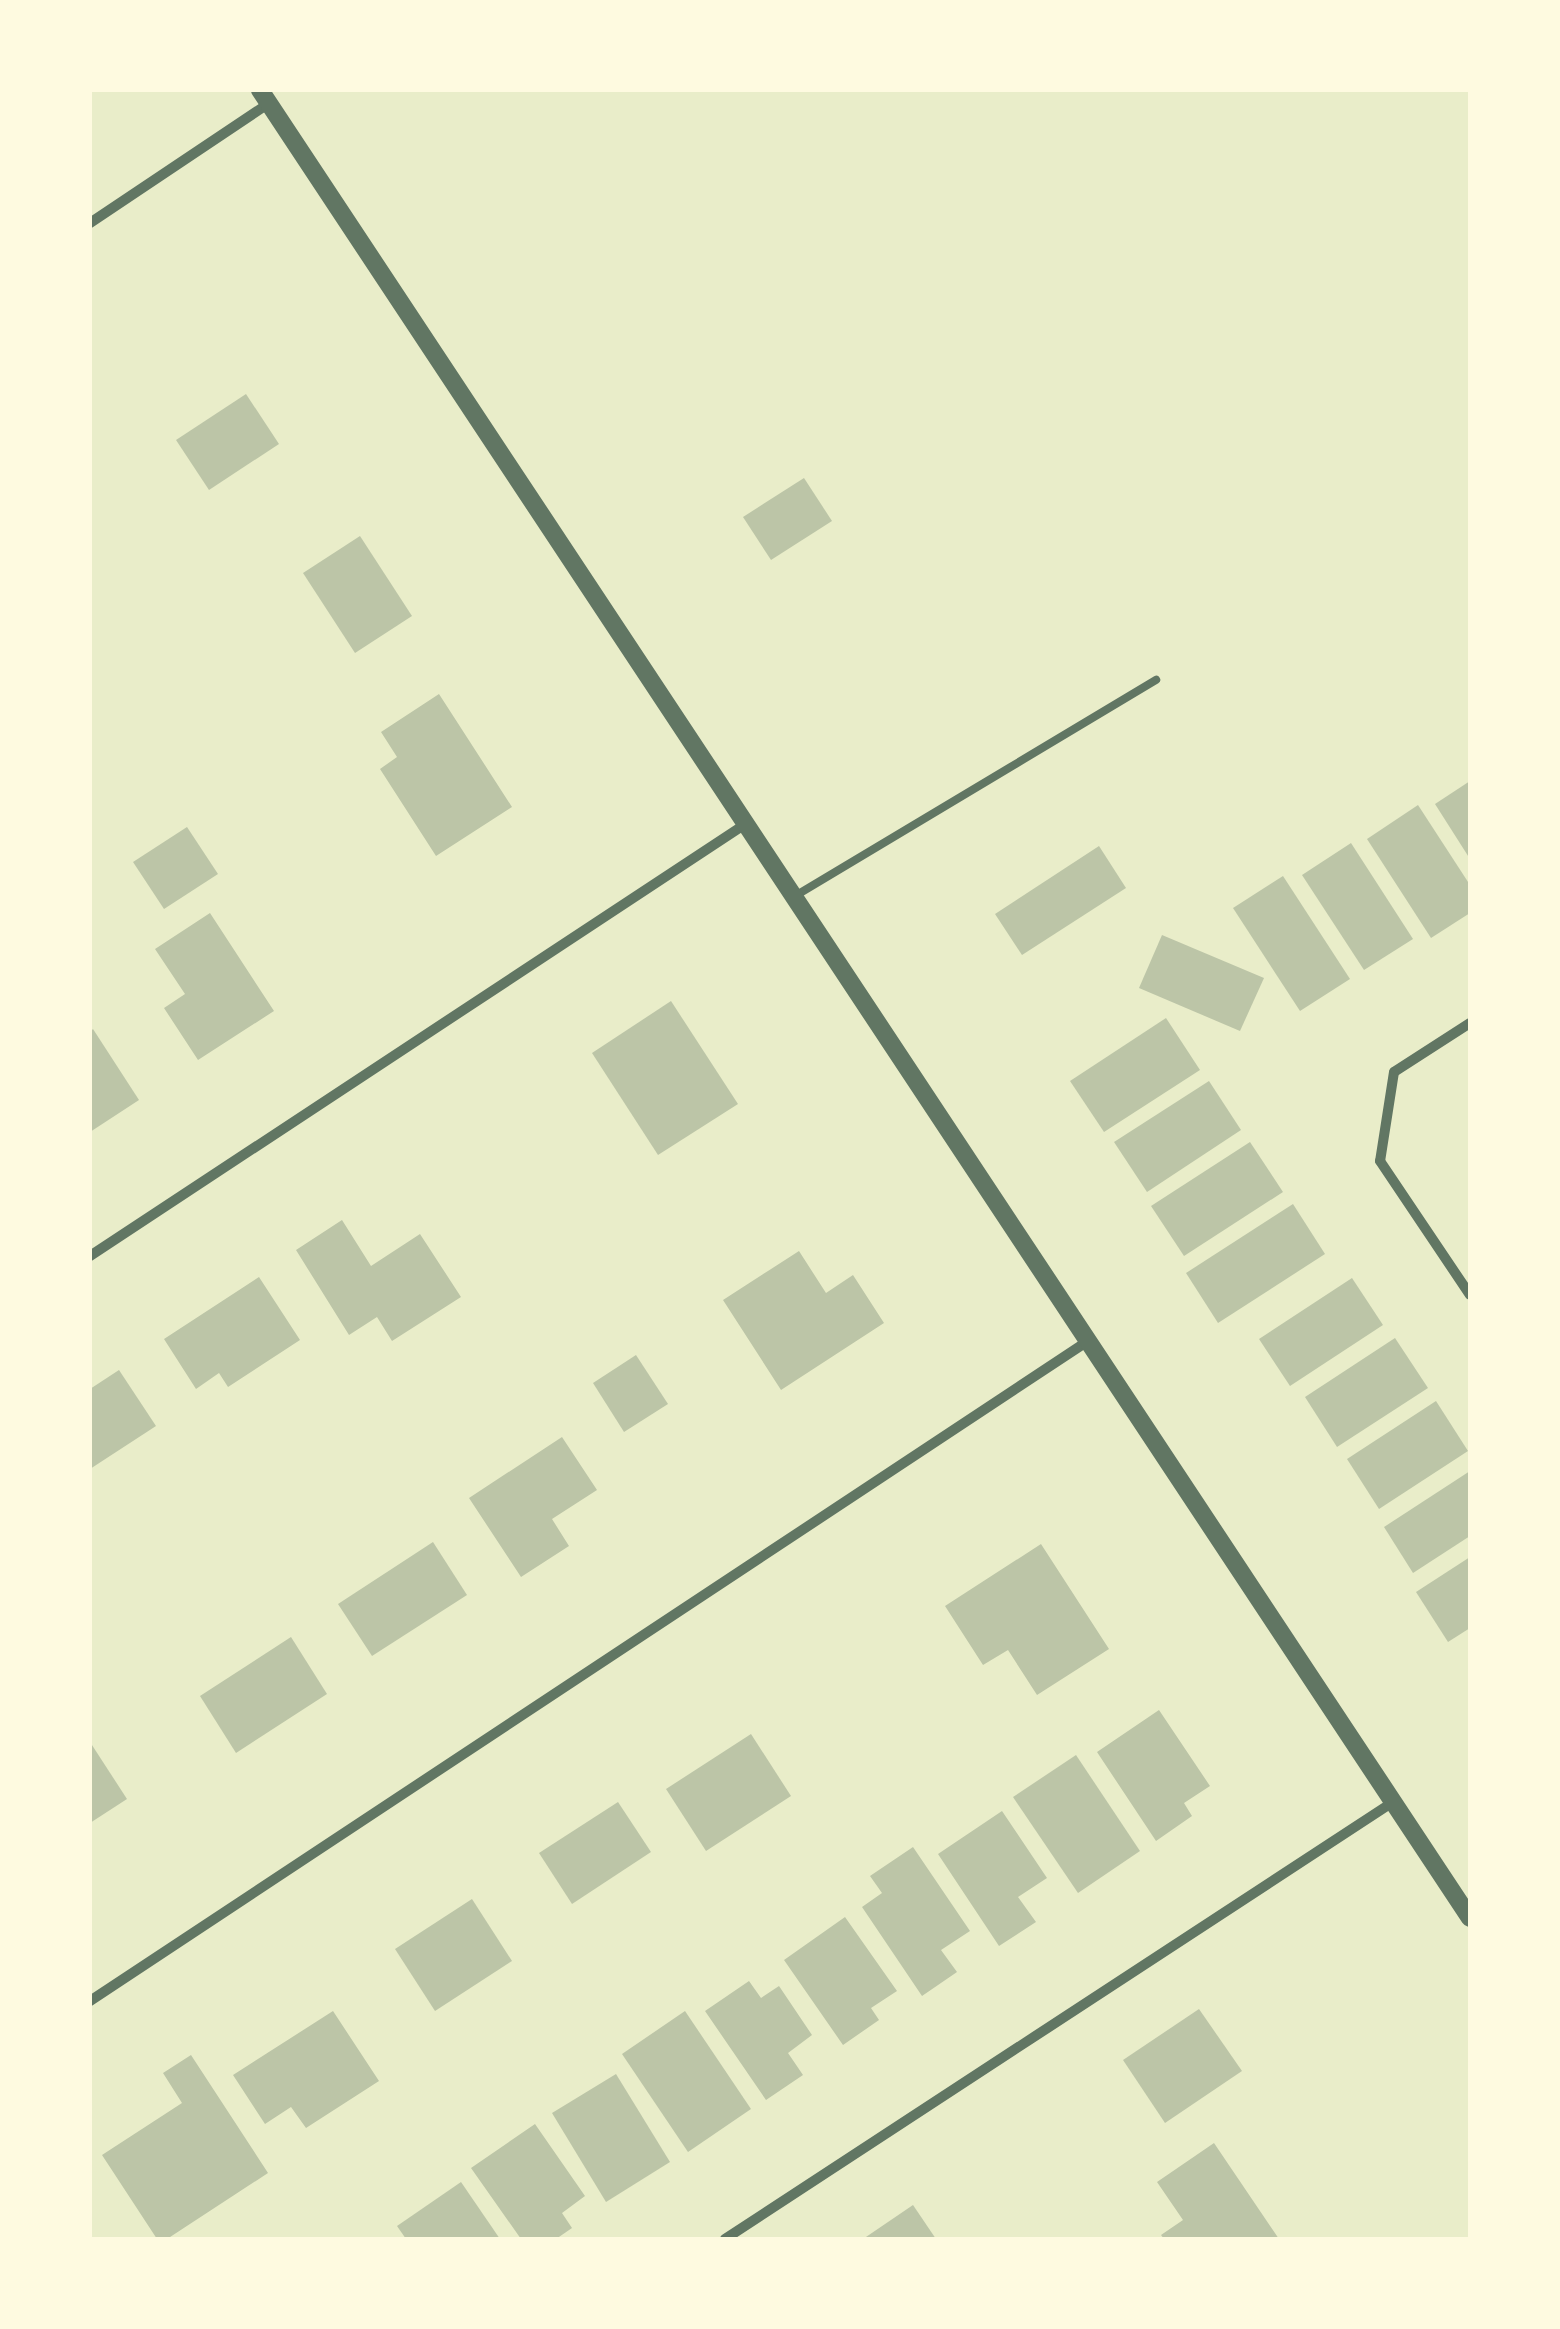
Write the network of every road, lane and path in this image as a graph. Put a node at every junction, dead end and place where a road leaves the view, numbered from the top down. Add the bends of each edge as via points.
1 (264, 97) edge
2 (90, 223) edge
3 (1156, 680) dead end
4 (746, 823) junction
5 (795, 896) junction
6 (1470, 1022) edge
7 (90, 1256) edge
8 (1470, 1294) edge
9 (1088, 1341) junction
10 (1392, 1802) junction
11 (1470, 1918) edge
12 (90, 2001) edge
13 (726, 2239) edge

1 - 2 street
1 - 4 street
3 - 5 lane
4 - 5 street
4 - 7 street
5 - 9 street
6 - 8 street via 1394,1072 1380,1161
9 - 10 street
9 - 12 street
10 - 11 street
10 - 13 street

